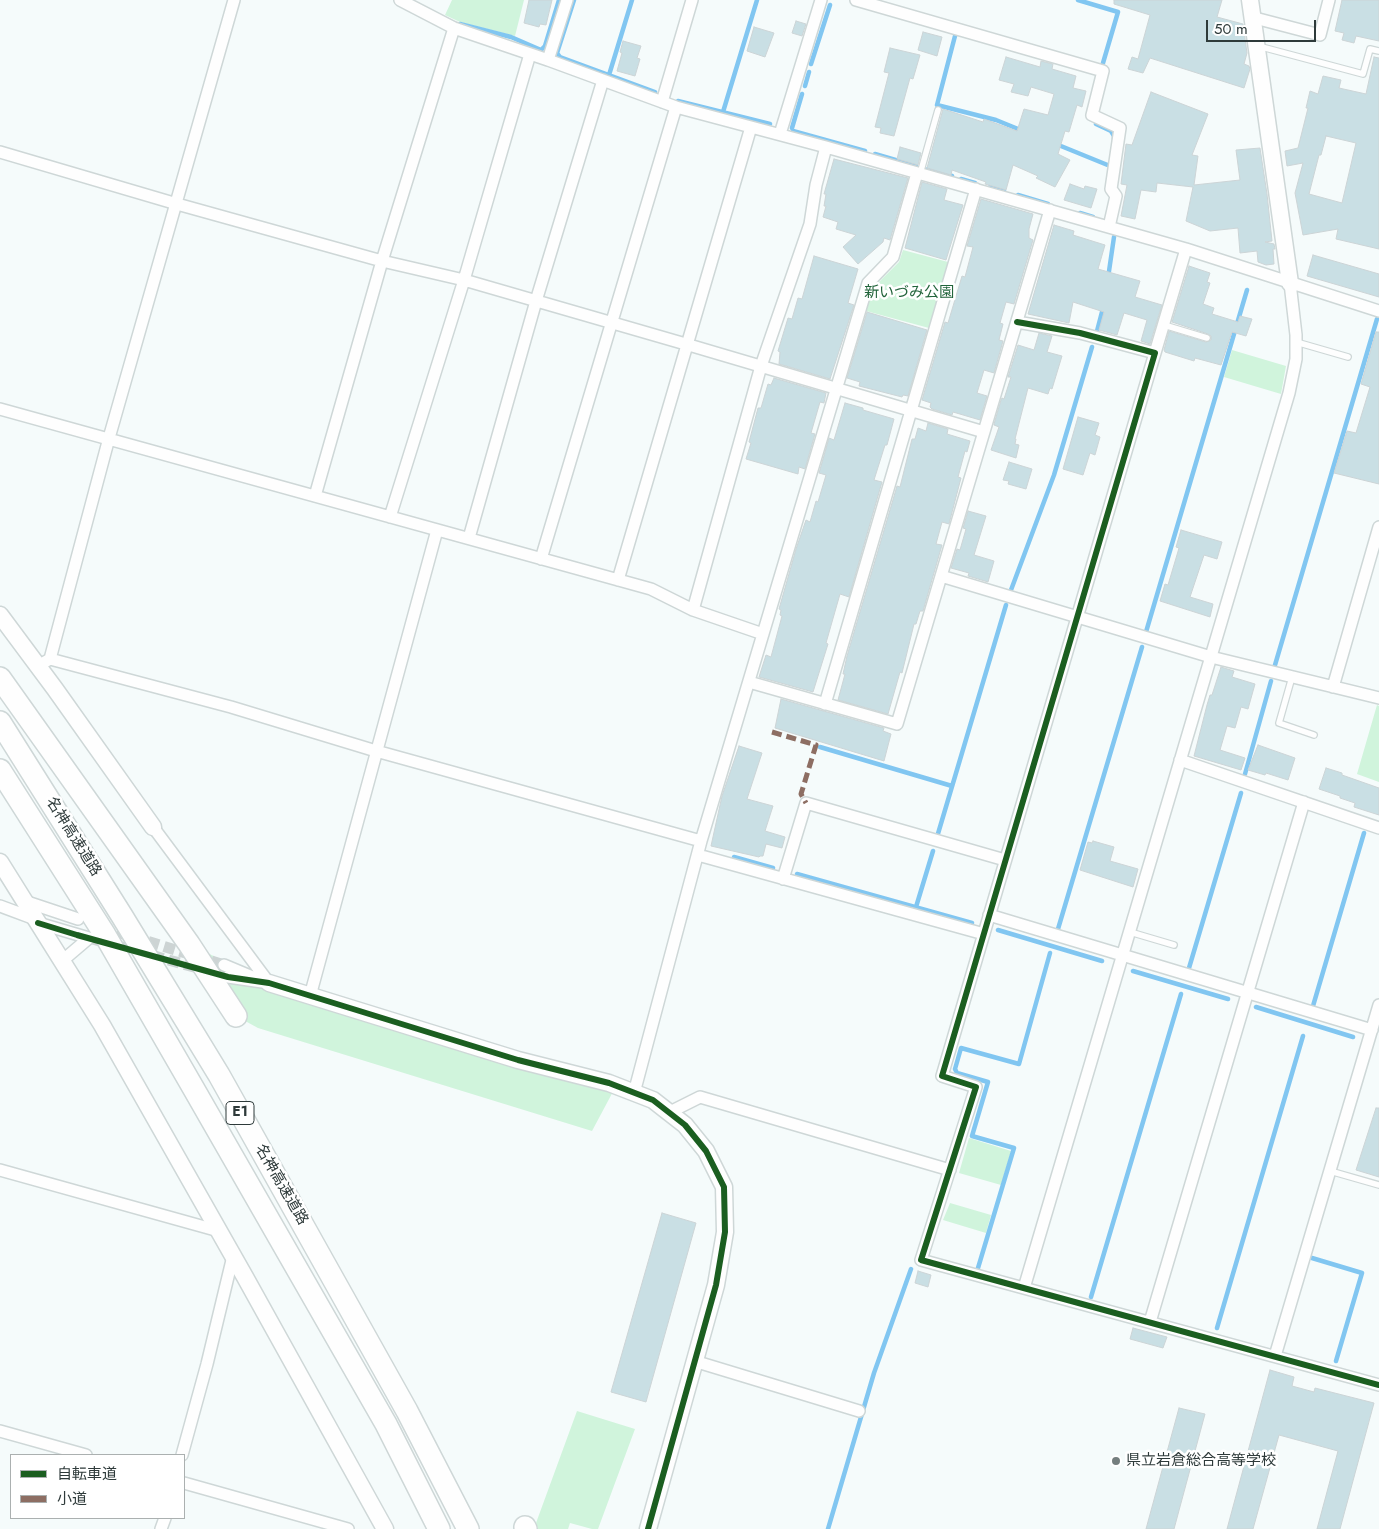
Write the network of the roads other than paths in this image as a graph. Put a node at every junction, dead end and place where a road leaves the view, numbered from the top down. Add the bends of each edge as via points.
1 (234, 0) edge
2 (400, 0) edge
3 (567, 0) edge
4 (692, 0) edge
5 (821, 0) edge
6 (856, 0) edge
7 (1329, 0) edge
8 (1250, 4) edge
9 (454, 28) junction
10 (1256, 46) junction
11 (1379, 51) edge
12 (530, 54) junction
13 (548, 60) junction
14 (603, 80) junction
15 (662, 102) junction
16 (676, 107) junction
17 (938, 110) dead end
18 (751, 127) junction
19 (780, 134) junction
20 (826, 147) junction
21 (0, 152) edge
22 (919, 173) junction
23 (976, 190) junction
24 (177, 204) junction
25 (1050, 210) junction
26 (1109, 227) junction
27 (1186, 249) junction
28 (382, 261) junction
29 (464, 280) junction
30 (1290, 284) junction
31 (536, 301) junction
32 (1379, 311) edge
33 (611, 322) junction
34 (1016, 322) junction
35 (1164, 325) junction
36 (1207, 338) dead end
37 (1296, 342) junction
38 (689, 344) junction
39 (1155, 353) junction
40 (1348, 357) dead end
41 (761, 366) junction
42 (836, 389) junction
43 (0, 409) edge
44 (911, 411) junction
45 (984, 432) junction
46 (110, 438) junction
47 (315, 496) junction
48 (390, 517) junction
49 (1379, 527) edge
50 (437, 530) junction
51 (469, 538) junction
52 (541, 559) junction
53 (941, 576) junction
54 (618, 580) junction
55 (693, 610) junction
56 (0, 614) edge
57 (1078, 617) junction
58 (763, 634) junction
59 (1211, 657) junction
60 (44, 663) junction
61 (1292, 676) junction
62 (0, 678) edge
63 (749, 682) junction
64 (1333, 687) junction
65 (1379, 698) edge
66 (825, 704) junction
67 (0, 722) edge
68 (1314, 735) dead end
69 (376, 751) junction
70 (1180, 760) junction
71 (0, 770) edge
72 (1304, 802) junction
73 (153, 827) joint
74 (1379, 828) edge
75 (702, 841) junction
76 (698, 855) junction
77 (1005, 860) junction
78 (0, 862) edge
79 (783, 879) junction
80 (24, 901) junction
81 (0, 906) edge
82 (989, 915) junction
83 (78, 919) dead end
84 (36, 921) junction
85 (1130, 932) junction
86 (984, 934) junction
87 (1174, 945) dead end
88 (1123, 955) junction
89 (62, 961) junction
90 (224, 965) tunnel mouth
91 (228, 977) tunnel mouth
92 (265, 982) junction
93 (1247, 992) junction
94 (310, 996) junction
95 (1379, 1005) edge
96 (236, 1016) dead end
97 (1372, 1030) junction
98 (634, 1093) junction
99 (668, 1112) junction
100 (0, 1170) edge
101 (950, 1170) junction
102 (1330, 1171) junction
103 (1379, 1185) edge
104 (220, 1231) junction
105 (234, 1256) junction
106 (1024, 1288) junction
107 (1150, 1322) junction
108 (1275, 1356) junction
109 (694, 1361) junction
110 (1379, 1385) edge
111 (859, 1411) dead end
112 (0, 1431) edge
113 (82, 1454) edge
114 (182, 1454) edge
115 (185, 1483) edge
116 (464, 1522) edge
117 (348, 1529) edge
118 (385, 1529) edge
119 (439, 1529) edge
120 (648, 1529) edge

1 - 24 street
2 - 9 street
3 - 13 street
4 - 15 street
5 - 19 street
6 - 26 street via 1103,71 1092,115 1120,128 1111,189 1116,196
7 - 8 street via 1320,35
8 - 10 street
9 - 12 street
9 - 28 street
10 - 11 lane via 1363,74 1370,49
10 - 30 street
12 - 13 street
12 - 29 street
13 - 14 street
14 - 15 street
14 - 31 street
15 - 16 street
16 - 18 street
16 - 33 street
17 - 22 lane
18 - 19 street
18 - 38 street
19 - 20 street
20 - 22 street
20 - 41 street via 810,224
21 - 24 street
22 - 23 street
22 - 42 street via 893,257 868,283
23 - 25 street
23 - 44 street
24 - 28 street
24 - 46 street
25 - 26 street
25 - 34 street
26 - 27 street
27 - 30 street
27 - 35 street
28 - 29 street
28 - 47 street
29 - 31 street
29 - 48 street
30 - 32 street
30 - 37 street
31 - 33 street
31 - 51 street
33 - 38 street
33 - 52 street
34 - 39 street via 1080,332
34 - 45 street
35 - 36 lane
35 - 39 street
37 - 40 lane
37 - 59 street via 1290,393
38 - 41 street
38 - 54 street
39 - 57 street
41 - 42 street
41 - 55 street
42 - 44 street
42 - 58 street
43 - 46 street
44 - 45 street
44 - 66 street
45 - 53 street
46 - 47 street
46 - 60 street
47 - 48 street
48 - 50 street
49 - 64 street
50 - 51 street
50 - 69 street
51 - 52 street
52 - 54 street
53 - 57 street
53 - 66 street via 897,724
54 - 55 street via 651,589
55 - 58 street
56 - 60 street
57 - 59 street
57 - 77 street
58 - 63 street
59 - 61 street
59 - 70 street
60 - 69 street via 231,707
60 - 73 street
61 - 64 street
61 - 68 lane via 1279,723
62 - 96 highway via 189,944
63 - 66 street
63 - 75 street
64 - 65 street
67 - 116 highway, 名神高速道路 / E1 via 219,1075 407,1411
69 - 75 street
69 - 94 street
70 - 72 street
70 - 85 street
71 - 119 highway, 名神高速道路 / E1 via 130,978 386,1424
72 - 74 street
72 - 93 street
73 - 92 street
75 - 76 street
76 - 79 street
76 - 98 street
77 - 79 street via 806,803
77 - 82 street
78 - 80 street
79 - 86 street
80 - 83 street
80 - 84 street
81 - 84 street
82 - 86 street
82 - 88 street
84 - 89 street
84 - 89 street via 89,938
85 - 87 lane
85 - 88 street
86 - 101 street via 942,1076 976,1086
88 - 93 street
88 - 106 street
89 - 104 street
90 - 92 street
91 - 92 street
92 - 94 street
93 - 97 street
93 - 107 street
94 - 98 street
95 - 97 street
97 - 102 street
98 - 99 street via 653,1100
99 - 101 street via 700,1097
99 - 109 street via 685,1125 706,1151 724,1187 724,1232 716,1285
100 - 104 street
101 - 106 street via 921,1260
102 - 103 lane
102 - 108 street
104 - 105 street
105 - 114 street
105 - 118 street
106 - 107 street
107 - 108 street
108 - 110 street
109 - 111 street
109 - 120 street
112 - 113 street
115 - 117 street

